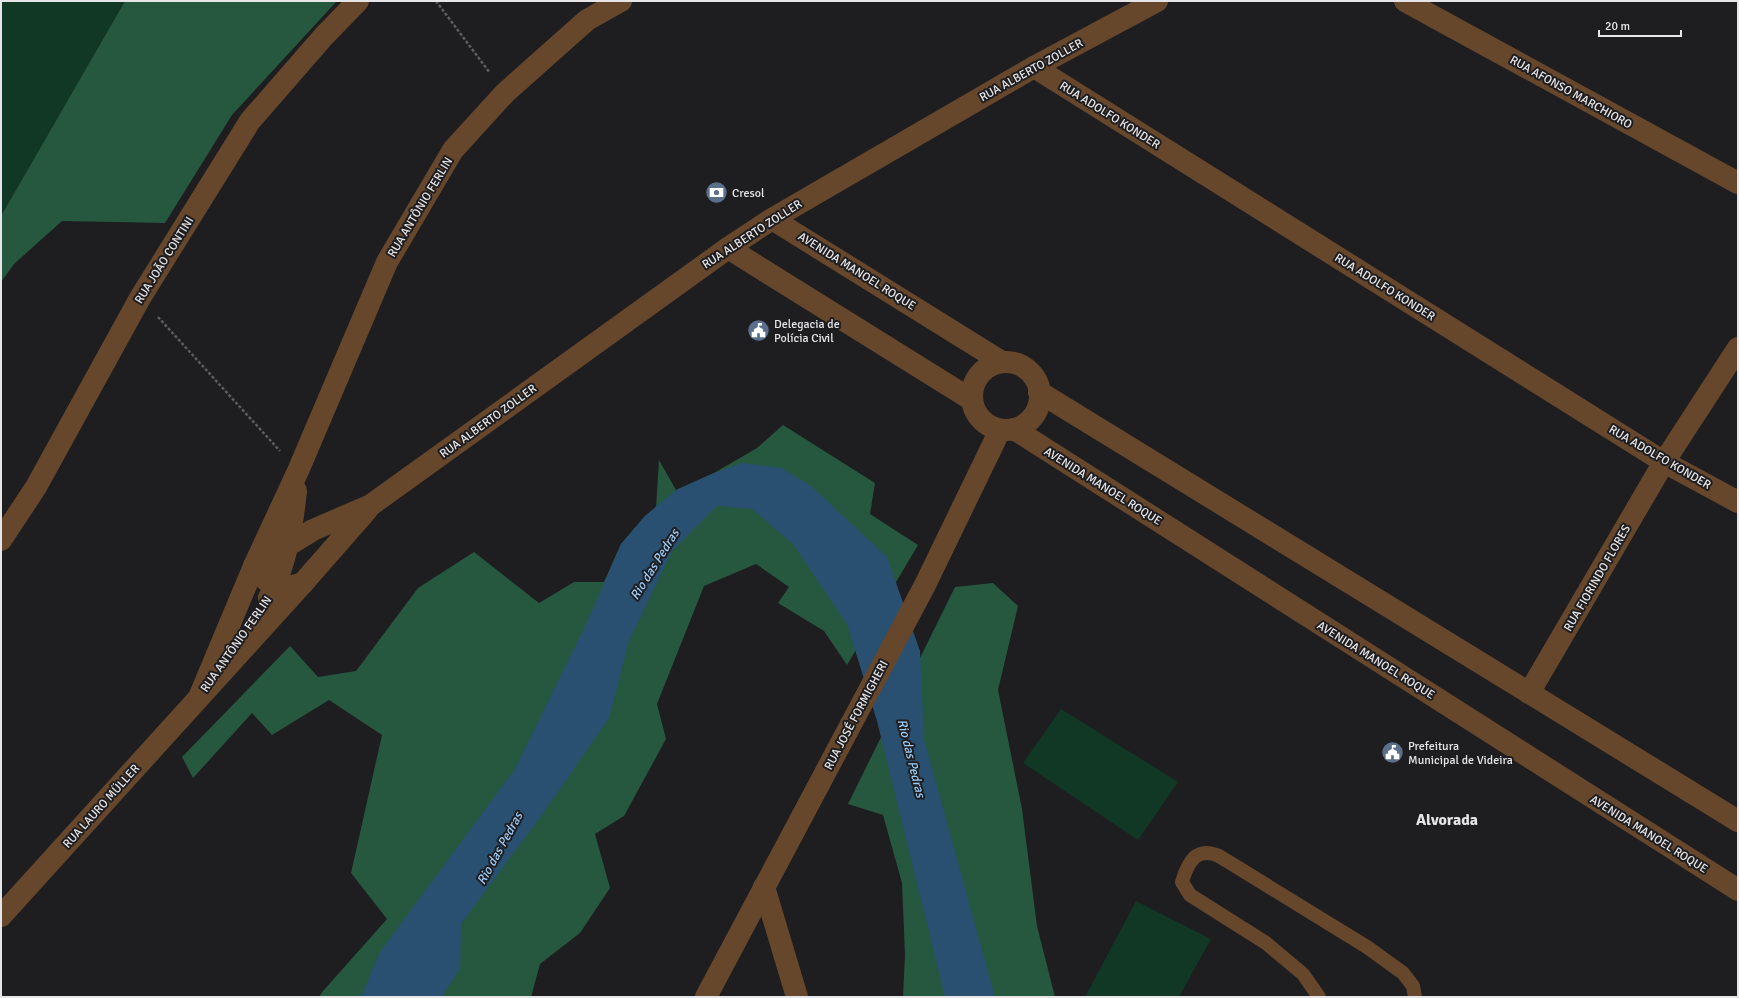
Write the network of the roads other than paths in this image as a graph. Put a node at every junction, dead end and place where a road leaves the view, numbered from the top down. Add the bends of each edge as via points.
1 (358, 1) edge
2 (621, 1) edge
3 (1157, 1) edge
4 (1405, 1) edge
5 (1034, 67) junction
6 (1738, 183) edge
7 (772, 219) junction
8 (728, 248) junction
9 (1738, 348) edge
10 (1002, 362) junction
11 (1038, 392) junction
12 (972, 400) junction
13 (1007, 430) junction
14 (1664, 462) junction
15 (298, 471) junction
16 (1738, 502) edge
17 (371, 505) junction
18 (332, 522) junction
19 (1, 540) edge
20 (288, 544) junction
21 (254, 566) junction
22 (303, 582) junction
23 (275, 586) junction
24 (1529, 693) junction
25 (200, 695) junction
26 (1738, 821) edge
27 (764, 887) junction
28 (1738, 890) edge
29 (1, 916) edge
30 (706, 997) edge
31 (797, 997) edge
32 (1319, 997) edge
33 (1415, 997) edge

1 - 19 street, RUA JOÃO CONTINI via 250,121 140,298 36,488
2 - 15 street, RUA ANTÔNIO FERLIN via 587,20 505,93 453,150 387,262
3 - 5 street, RUA ALBERTO ZOLLER
4 - 6 street, RUA AFONSO MARCHIORO
5 - 7 street, RUA ALBERTO ZOLLER
5 - 14 street, RUA ADOLFO KONDER
7 - 8 street, RUA ALBERTO ZOLLER
7 - 10 street, AVENIDA MANOEL ROQUE
8 - 12 street
8 - 17 street, RUA ALBERTO ZOLLER
9 - 14 street, RUA FIORINDO FLORES
10 - 11 street via 1015,363 1026,368 1035,377
10 - 12 street via 990,366 980,374 973,386
11 - 13 street via 1040,402 1035,414 1026,424
11 - 24 street
12 - 13 street via 977,414 986,425
13 - 27 street, RUA JOSÉ FORMIGHERI
13 - 28 street, AVENIDA MANOEL ROQUE
14 - 16 street, RUA ADOLFO KONDER
14 - 24 street, RUA FIORINDO FLORES
15 - 18 street via 306,507 316,520
15 - 20 street, RUA ANTÔNIO FERLIN via 294,515
15 - 21 street, RUA ANTÔNIO FERLIN
17 - 18 street, RUA ALBERTO ZOLLER
17 - 22 street, RUA ALBERTO ZOLLER
18 - 20 street, RUA ALBERTO ZOLLER
20 - 21 street, RUA ALBERTO ZOLLER
20 - 23 street, RUA ANTÔNIO FERLIN via 284,565
21 - 23 street via 262,578
21 - 25 street, RUA ANTÔNIO FERLIN
22 - 23 street via 289,588
22 - 25 street, RUA ALBERTO ZOLLER
23 - 25 street, RUA ANTÔNIO FERLIN via 267,602
24 - 26 street
25 - 29 street, RUA LAURO MÜLLER
27 - 30 street, RUA JOSÉ FORMIGHERI
27 - 31 street
32 - 33 lane via 1303,974 1266,943 1190,895 1182,882 1193,859 1203,852 1219,856 1367,947 1403,973 1413,986

